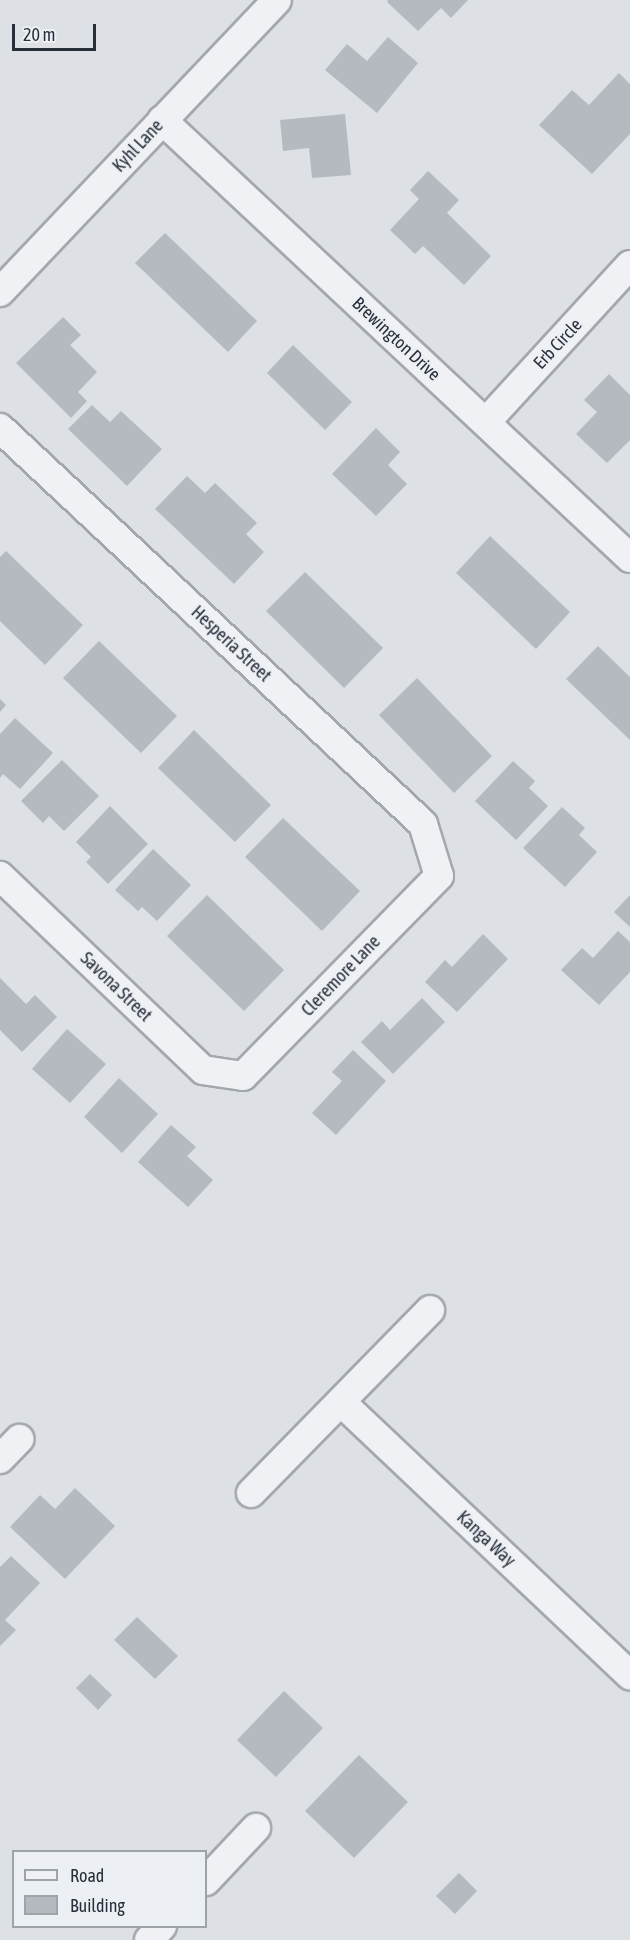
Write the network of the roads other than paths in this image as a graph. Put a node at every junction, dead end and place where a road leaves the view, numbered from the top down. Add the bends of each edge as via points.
1 (277, 0) edge
2 (162, 120) junction
3 (630, 265) edge
4 (0, 292) edge
5 (486, 422) junction
6 (0, 428) edge
7 (630, 558) edge
8 (0, 876) edge
9 (439, 876) joint
10 (243, 1076) joint
11 (430, 1310) dead end
12 (341, 1402) junction
13 (251, 1492) dead end
14 (630, 1675) edge
15 (256, 1828) dead end
16 (207, 1880) edge
17 (160, 1928) edge
18 (149, 1940) edge

1 - 2 street, Kyhl Lane
2 - 4 street, Kyhl Lane
2 - 5 street, Brewington Drive
3 - 5 street, Erb Circle
5 - 7 street, Brewington Drive
6 - 9 street, Hesperia Street via 423,824
8 - 10 street, Savona Street via 203,1070
9 - 10 street, Cleremore Lane
11 - 12 street
12 - 13 street
12 - 14 street, Kanga Way
15 - 16 street
17 - 18 street

